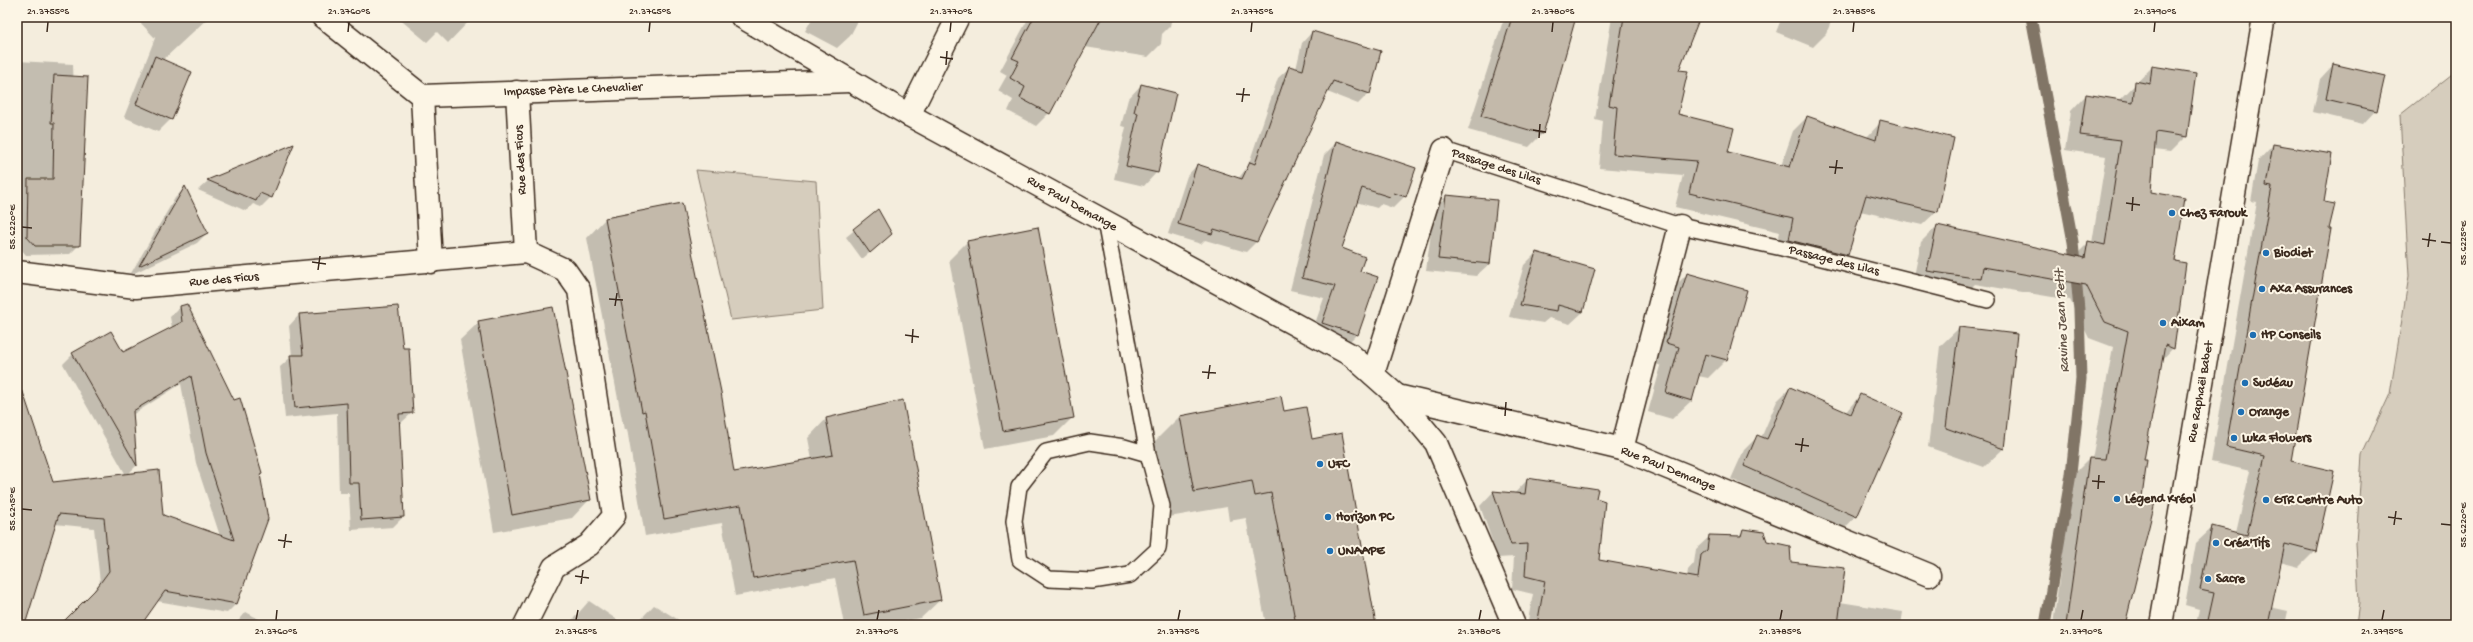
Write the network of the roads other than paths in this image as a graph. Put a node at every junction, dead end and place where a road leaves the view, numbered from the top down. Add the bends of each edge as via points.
1 (323, 17) edge
2 (958, 17) edge
3 (2264, 17) edge
4 (746, 18) edge
5 (850, 81) junction
6 (517, 92) junction
7 (422, 96) junction
8 (909, 115) junction
9 (1444, 150) joint
10 (1105, 221) junction
11 (1680, 226) junction
12 (526, 252) junction
13 (431, 262) junction
14 (17, 272) edge
15 (1988, 300) dead end
16 (1373, 374) junction
17 (1397, 396) junction
18 (1622, 449) junction
19 (1148, 454) junction
20 (1929, 575) dead end
21 (525, 625) edge
22 (1514, 625) edge
23 (2161, 625) edge

1 - 7 street
2 - 8 street
3 - 23 street, Rue Raphaël Babet
4 - 5 street, Rue Paul Demange
5 - 6 street, Impasse Père Le Chevalier
5 - 8 street, Rue Paul Demange
6 - 7 street, Impasse Père Le Chevalier
6 - 12 street, Rue des Ficus
7 - 13 street
8 - 10 street, Rue Paul Demange
9 - 11 lane, Passage des Lilas
9 - 16 street, Passage des Lilas
10 - 16 street, Rue Paul Demange via 1351,355
10 - 19 lane
11 - 15 lane, Passage des Lilas via 1782,248
11 - 18 street
12 - 13 street, Rue des Ficus
12 - 21 street via 565,270 579,290 614,516 589,545 554,567
13 - 14 street, Rue des Ficus via 136,287
16 - 17 street, Rue Paul Demange
17 - 18 street, Rue Paul Demange
17 - 22 street, Rue Paul Demange via 1436,443
18 - 20 street, Rue Paul Demange
19 - 19 lane via 1162,506 1158,549 1130,575 1092,581 1049,579 1020,560 1014,521 1019,487 1046,452 1090,442

